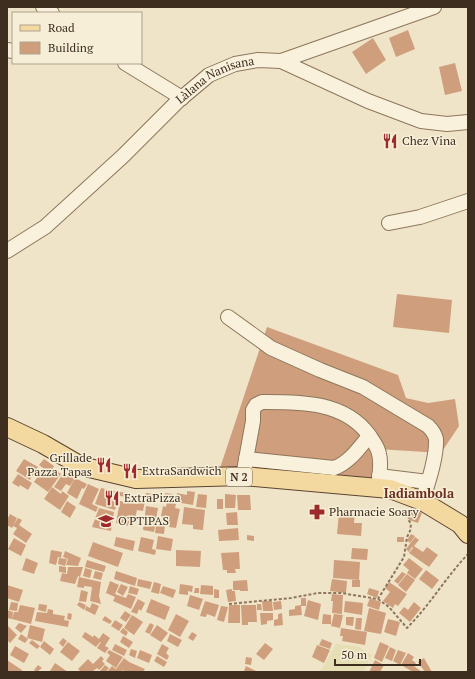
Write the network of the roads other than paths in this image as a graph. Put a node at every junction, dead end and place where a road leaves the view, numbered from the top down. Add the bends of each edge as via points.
1 (434, 7) edge
2 (281, 61) junction
3 (127, 64) edge
4 (182, 98) junction
5 (468, 122) edge
6 (468, 201) edge
7 (389, 223) dead end
8 (7, 250) edge
9 (228, 317) dead end
10 (7, 427) edge
11 (369, 436) junction
12 (246, 459) junction
13 (243, 476) junction
14 (379, 482) junction
15 (428, 482) junction
16 (423, 502) junction
17 (465, 526) edge

1 - 2 street
2 - 4 street, Làlana Nanisana via 258,60 235,64 209,75
2 - 5 street, Làlana Nanisana via 368,101 420,121 448,124
3 - 4 street
4 - 8 street, Làlana Nanisana via 45,227
6 - 7 street via 420,217
9 - 15 street via 271,348 363,387 428,426 436,439
10 - 13 main road, N 2 via 81,466 136,479
11 - 12 street via 347,461 334,468
11 - 12 street via 348,416 332,408 317,404 262,402 256,405 254,410
11 - 14 street via 380,455
12 - 13 street
13 - 14 main road, N 2
14 - 15 street
14 - 16 main road, N 2
15 - 16 street
16 - 17 main road, N 2

